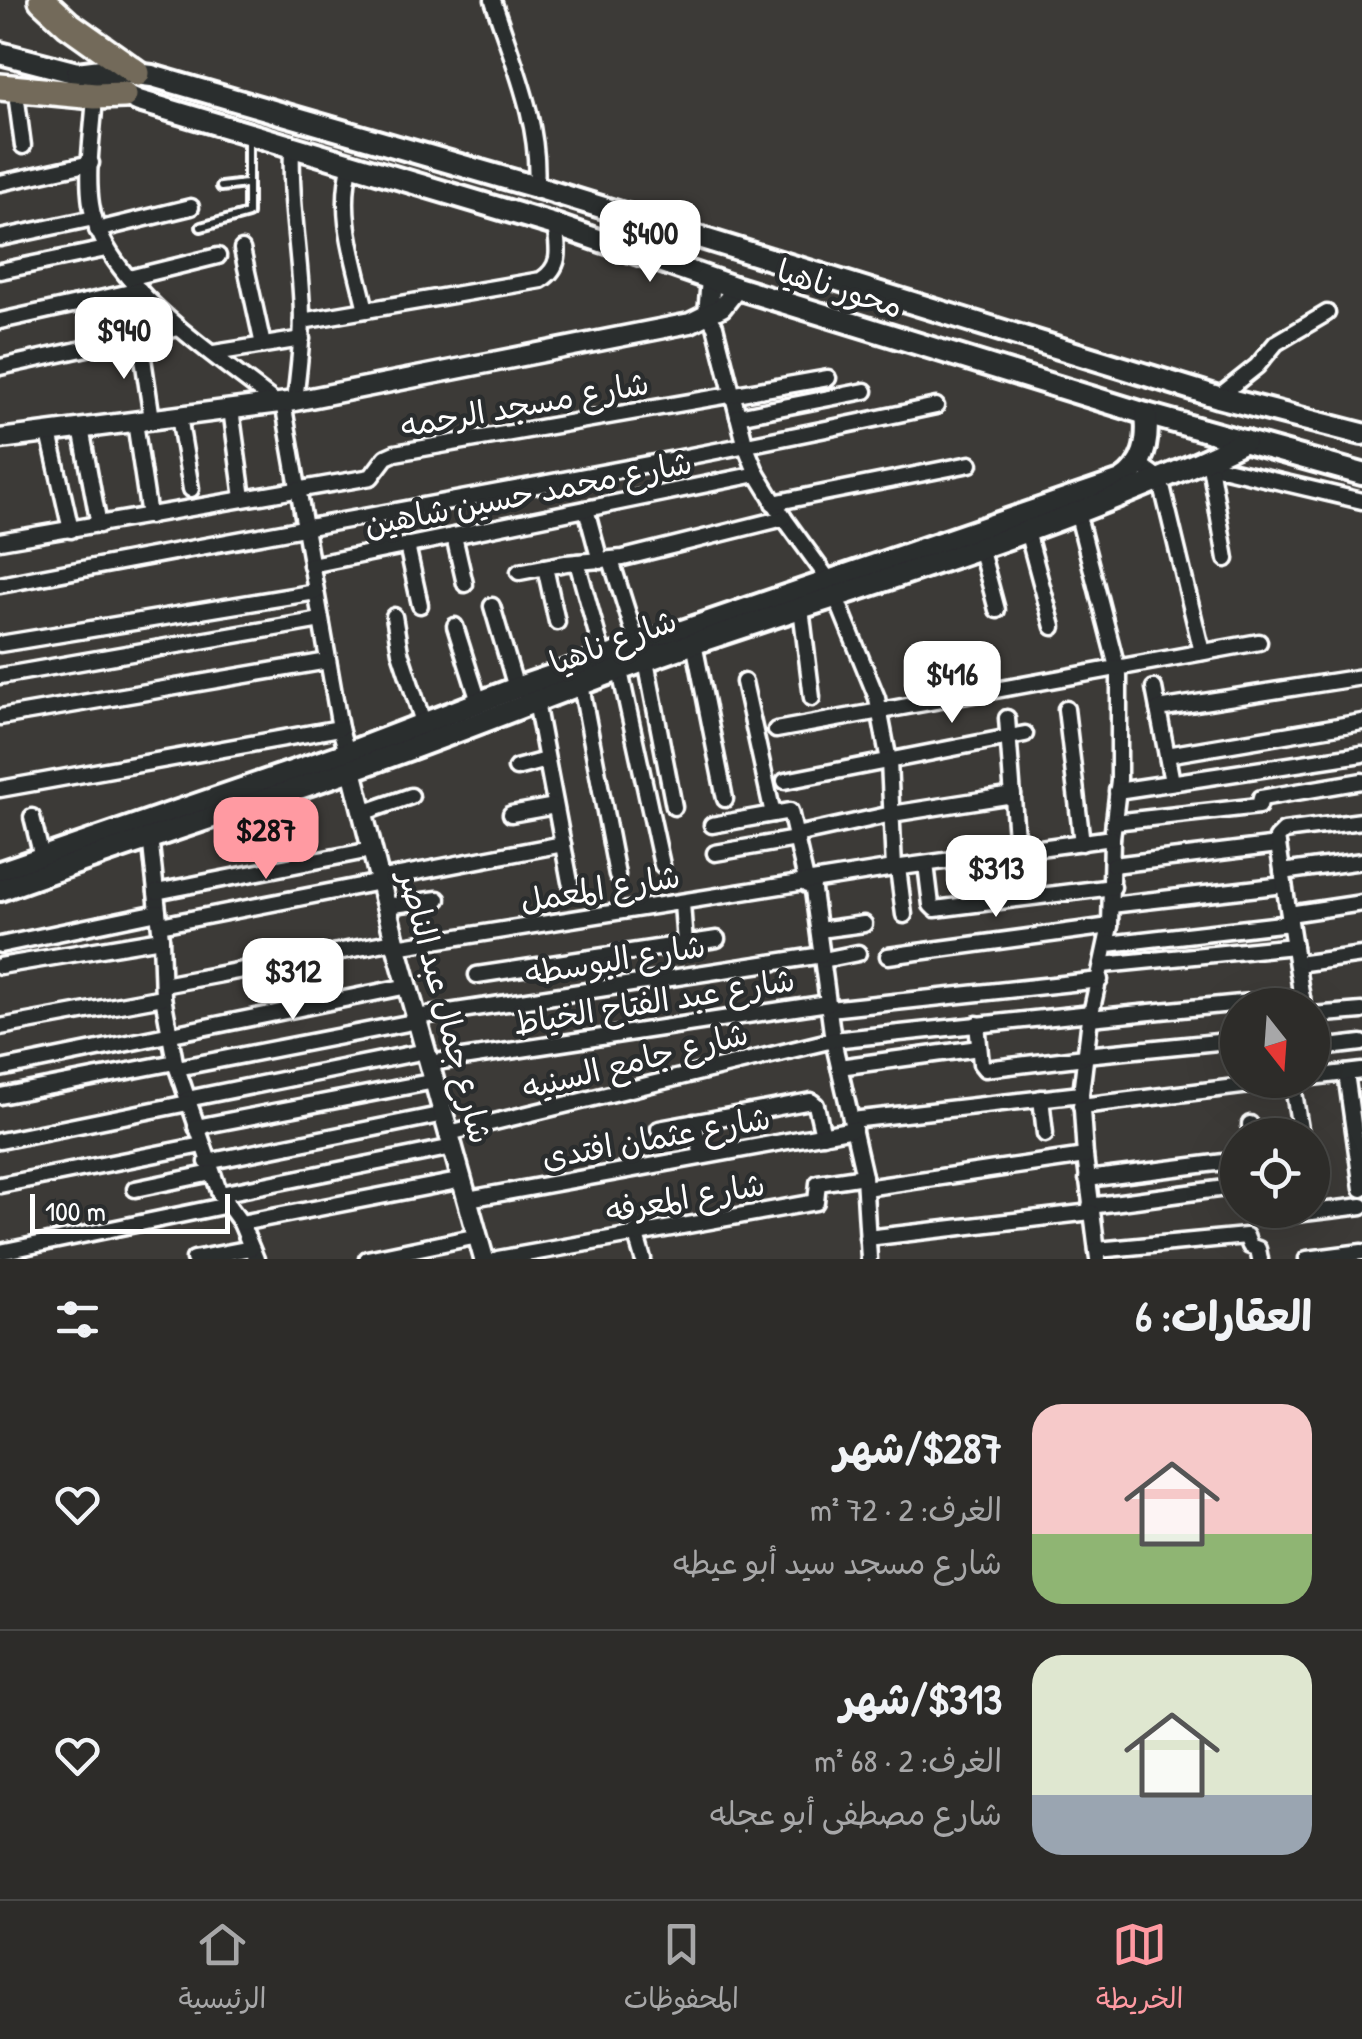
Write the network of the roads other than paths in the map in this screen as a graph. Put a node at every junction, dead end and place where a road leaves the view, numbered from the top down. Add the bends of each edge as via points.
1 (42, 0) edge
2 (494, 0) edge
3 (0, 53) edge
4 (131, 84) junction
5 (16, 92) edge
6 (95, 96) junction
7 (0, 102) edge
8 (249, 134) junction
9 (23, 146) dead end
10 (292, 146) junction
11 (92, 163) junction
12 (351, 164) junction
13 (0, 183) edge
14 (246, 184) junction
15 (221, 187) dead end
16 (536, 188) junction
17 (191, 207) dead end
18 (96, 225) junction
19 (555, 225) junction
20 (201, 227) dead end
21 (0, 238) edge
22 (242, 248) dead end
23 (106, 249) junction
24 (218, 256) dead end
25 (0, 271) edge
26 (129, 278) junction
27 (711, 279) junction
28 (737, 288) junction
29 (140, 290) junction
30 (366, 310) junction
31 (1327, 312) dead end
32 (708, 315) junction
33 (0, 321) edge
34 (302, 321) junction
35 (179, 328) junction
36 (140, 338) junction
37 (302, 338) junction
38 (264, 345) junction
39 (214, 353) junction
40 (0, 367) edge
41 (828, 378) dead end
42 (865, 391) dead end
43 (733, 397) junction
44 (1218, 397) junction
45 (284, 402) junction
46 (936, 406) dead end
47 (231, 409) junction
48 (1146, 414) junction
49 (179, 416) junction
50 (738, 416) junction
51 (143, 420) junction
52 (81, 428) junction
53 (49, 433) junction
54 (1362, 434) edge
55 (0, 439) edge
56 (1244, 441) junction
57 (746, 447) junction
58 (970, 464) dead end
59 (1139, 464) junction
60 (1205, 464) junction
61 (757, 474) junction
62 (1362, 474) edge
63 (1159, 481) junction
64 (297, 488) junction
65 (190, 489) dead end
66 (242, 498) junction
67 (1362, 501) edge
68 (774, 503) junction
69 (1075, 505) junction
70 (586, 509) junction
71 (149, 516) junction
72 (784, 518) junction
73 (99, 525) junction
74 (304, 526) junction
75 (71, 530) junction
76 (1027, 531) junction
77 (454, 536) junction
78 (0, 541) edge
79 (407, 545) junction
80 (980, 547) junction
81 (1226, 559) dead end
82 (605, 560) junction
83 (577, 562) junction
84 (311, 565) junction
85 (546, 566) junction
86 (519, 572) dead end
87 (465, 584) dead end
88 (0, 585) edge
89 (833, 588) junction
90 (316, 592) junction
91 (420, 605) dead end
92 (492, 606) dead end
93 (801, 608) junction
94 (996, 610) dead end
95 (394, 616) dead end
96 (320, 620) junction
97 (557, 622) dead end
98 (455, 626) dead end
99 (1053, 627) dead end
100 (1259, 642) dead end
101 (694, 643) junction
102 (0, 644) edge
103 (1202, 652) junction
104 (642, 654) junction
105 (328, 661) junction
106 (612, 665) junction
107 (1118, 668) junction
108 (0, 676) edge
109 (1362, 677) edge
110 (744, 682) dead end
111 (581, 685) junction
112 (516, 688) junction
113 (1154, 688) dead end
114 (812, 698) dead end
115 (479, 702) junction
116 (536, 702) junction
117 (880, 709) junction
118 (1066, 709) dead end
119 (1158, 709) junction
120 (0, 717) edge
121 (1006, 718) dead end
122 (423, 722) junction
123 (1362, 722) edge
124 (340, 728) junction
125 (776, 730) dead end
126 (1025, 734) dead end
127 (1008, 738) junction
128 (1362, 754) edge
129 (1166, 755) junction
130 (546, 760) junction
131 (889, 760) junction
132 (350, 761) junction
133 (516, 768) dead end
134 (785, 781) dead end
135 (1362, 781) edge
136 (1172, 782) junction
137 (0, 789) edge
138 (1117, 791) junction
139 (410, 796) dead end
140 (1013, 796) junction
141 (725, 799) dead end
142 (556, 806) junction
143 (674, 806) dead end
144 (362, 813) junction
145 (511, 814) dead end
146 (773, 814) junction
147 (892, 814) junction
148 (32, 817) dead end
149 (1362, 820) edge
150 (712, 825) dead end
151 (1113, 830) junction
152 (150, 836) junction
153 (796, 837) junction
154 (1277, 841) junction
155 (1082, 842) junction
156 (563, 844) junction
157 (371, 850) junction
158 (1017, 852) junction
159 (715, 853) dead end
160 (42, 856) junction
161 (1362, 861) edge
162 (926, 864) junction
163 (662, 865) dead end
164 (1113, 865) junction
165 (896, 868) junction
166 (0, 872) edge
167 (618, 875) dead end
168 (1283, 878) junction
169 (379, 881) junction
170 (570, 882) dead end
171 (809, 884) junction
172 (1113, 887) junction
173 (0, 890) edge
174 (156, 892) junction
175 (438, 899) dead end
176 (682, 904) junction
177 (1112, 904) junction
178 (1362, 904) edge
179 (386, 906) junction
180 (904, 915) dead end
181 (1290, 918) junction
182 (864, 924) dead end
183 (160, 925) junction
184 (1110, 926) junction
185 (819, 930) junction
186 (716, 939) dead end
187 (395, 944) junction
188 (685, 944) junction
189 (1108, 944) junction
190 (0, 945) edge
191 (1294, 946) junction
192 (858, 953) dead end
193 (888, 956) dead end
194 (1362, 956) edge
195 (822, 958) junction
196 (1297, 964) junction
197 (0, 966) edge
198 (1101, 972) junction
199 (477, 976) dead end
200 (408, 986) junction
201 (1301, 988) edge
202 (163, 991) junction
203 (829, 1006) junction
204 (1220, 1007) edge
205 (1362, 1010) edge
206 (1330, 1013) edge
207 (1091, 1016) junction
208 (417, 1019) junction
209 (977, 1024) junction
210 (0, 1026) edge
211 (170, 1036) junction
212 (833, 1040) junction
213 (1220, 1042) edge
214 (1362, 1043) edge
215 (1330, 1047) edge
216 (979, 1048) junction
217 (1085, 1056) junction
218 (176, 1065) junction
219 (430, 1065) junction
220 (839, 1066) junction
221 (0, 1070) edge
222 (1362, 1072) edge
223 (1330, 1074) edge
224 (1346, 1074) junction
225 (1220, 1087) edge
226 (0, 1096) edge
227 (1041, 1098) junction
228 (1081, 1100) junction
229 (188, 1101) junction
230 (694, 1122) junction
231 (853, 1125) junction
232 (196, 1127) junction
233 (659, 1128) dead end
234 (449, 1131) junction
235 (1045, 1134) dead end
236 (823, 1135) junction
237 (0, 1142) edge
238 (202, 1145) junction
239 (702, 1156) junction
240 (1085, 1156) junction
241 (1220, 1162) edge
242 (209, 1167) junction
243 (1087, 1179) junction
244 (864, 1182) junction
245 (0, 1184) edge
246 (136, 1189) dead end
247 (465, 1189) junction
248 (1220, 1189) edge
249 (1362, 1190) edge
250 (224, 1200) junction
251 (1362, 1206) edge
252 (1330, 1207) edge
253 (1090, 1209) junction
254 (241, 1223) junction
255 (636, 1232) junction
256 (478, 1236) junction
257 (868, 1238) junction
258 (0, 1252) edge
259 (1362, 1252) edge
260 (253, 1253) edge
261 (1097, 1255) edge
262 (194, 1259) edge
263 (367, 1259) edge
264 (484, 1259) edge
265 (498, 1259) edge
266 (643, 1259) edge
267 (868, 1259) edge
268 (1260, 1259) edge
269 (1307, 1259) edge

1 - 4 highway
2 - 16 street via 532,123
3 - 4 main road, محور ناهيا via 78,73 101,70
4 - 6 highway
4 - 8 main road, محور ناهيا
4 - 16 main road, محور ناهيا
5 - 6 highway
5 - 7 street
5 - 9 street
6 - 11 street
8 - 10 main road, محور ناهيا
8 - 14 lane
10 - 12 main road, محور ناهيا
10 - 34 street
11 - 13 street
11 - 18 street
12 - 19 main road, محور ناهيا
12 - 30 street via 345,220
14 - 15 lane
14 - 20 lane via 246,215
16 - 44 main road, محور ناهيا
17 - 18 street
18 - 21 street
18 - 23 street
19 - 27 main road, محور ناهيا
19 - 30 street via 558,263 542,280
22 - 38 street
23 - 25 street
23 - 26 street
24 - 26 street
26 - 29 street
27 - 28 main road, محور ناهيا
27 - 32 street
28 - 32 street
28 - 48 main road, محور ناهيا
29 - 33 street
29 - 35 street
30 - 34 street
31 - 44 street via 1276,343
32 - 43 street
32 - 45 street
34 - 37 street
35 - 36 street
35 - 39 street
36 - 40 street
36 - 51 street
37 - 38 street
37 - 45 street
38 - 39 street
39 - 45 street
41 - 43 street, شارع مسجد الرحمه
42 - 50 street
43 - 50 street
43 - 64 street, شارع مسجد الرحمه via 395,453 371,477
44 - 54 main road, محور ناهيا
45 - 47 street
45 - 64 street
46 - 57 street
47 - 49 street
47 - 66 street
48 - 56 main road, محور ناهيا
48 - 59 main road
49 - 51 street
49 - 65 street
50 - 57 street
51 - 52 street
51 - 71 street
52 - 53 street
52 - 73 street
53 - 55 street
53 - 75 street
56 - 60 main road, شارع ناهيا
56 - 62 main road, محور ناهيا
57 - 61 street
57 - 74 street
58 - 68 street
59 - 63 street
59 - 69 main road, شارع ناهيا via 1121,482
60 - 63 main road, شارع ناهيا
60 - 67 street
60 - 81 street
61 - 68 street
61 - 70 street, شارع محمد حسين شاهين
63 - 69 main road, شارع ناهيا
63 - 103 street
64 - 66 street, شارع مسجد الرحمه
64 - 74 street
66 - 71 street, شارع مسجد الرحمه
68 - 72 street
69 - 76 main road, شارع ناهيا
69 - 89 main road, شارع ناهيا
69 - 107 street
70 - 77 street, شارع محمد حسين شاهين
70 - 82 street
71 - 73 street, شارع مسجد الرحمه
72 - 82 street
72 - 89 street
73 - 75 street, شارع مسجد الرحمه
74 - 84 street
74 - 88 street
75 - 78 street, شارع مسجد الرحمه
76 - 80 main road, شارع ناهيا
76 - 99 street
77 - 79 street, شارع محمد حسين شاهين
77 - 87 street
79 - 84 street, شارع محمد حسين شاهين
79 - 91 street
80 - 89 main road, شارع ناهيا
80 - 94 street
82 - 83 street
82 - 104 street
83 - 85 street
83 - 106 street
84 - 90 street
85 - 86 street
85 - 97 street
89 - 93 main road, شارع ناهيا
89 - 104 main road, شارع ناهيا
89 - 117 street
90 - 96 street
90 - 102 street
92 - 112 street
93 - 101 main road, شارع ناهيا
93 - 114 street
95 - 122 street
96 - 105 street
96 - 108 street
98 - 115 street
100 - 103 street
101 - 104 main road, شارع ناهيا
101 - 141 street
103 - 107 street
104 - 106 main road, شارع ناهيا
104 - 143 street
105 - 120 street
105 - 124 street
106 - 111 main road, شارع ناهيا
106 - 112 main road, شارع ناهيا
106 - 163 street
107 - 117 street
107 - 138 street
109 - 119 street
110 - 146 street
111 - 116 main road, شارع ناهيا
111 - 167 street
112 - 115 main road, شارع ناهيا
113 - 119 street
115 - 122 main road, شارع ناهيا
116 - 130 street
116 - 132 main road, شارع ناهيا
117 - 125 street
117 - 131 street
118 - 155 street
119 - 129 street
121 - 127 street
122 - 132 main road, شارع ناهيا
123 - 129 street
124 - 132 street
124 - 137 street
126 - 127 street
127 - 131 street
127 - 140 street
128 - 136 street
129 - 136 street
130 - 133 street
130 - 142 street
131 - 134 street
131 - 147 street
132 - 144 street, شارع جمال عبد الناصر
132 - 152 main road, شارع ناهيا
132 - 160 main road, شارع ناهيا
135 - 151 street, شارع المعمل
136 - 138 street
138 - 151 street
139 - 144 street
140 - 147 street
140 - 158 street
142 - 145 street
142 - 156 street
144 - 157 street, شارع جمال عبد الناصر
146 - 150 street
146 - 153 street via 790,811
147 - 153 street
147 - 165 street
148 - 160 street
149 - 154 street via 1284,831
151 - 155 street, شارع المعمل
151 - 164 street
152 - 173 main road, شارع ناهيا
152 - 174 street
153 - 159 street
153 - 171 street
154 - 164 street
154 - 168 street
155 - 158 street, شارع المعمل
156 - 169 street
156 - 170 street
157 - 169 street, شارع جمال عبد الناصر
157 - 174 street
158 - 162 street, شارع المعمل
160 - 166 main road, شارع ناهيا
161 - 168 street
162 - 165 street, شارع المعمل
162 - 172 street via 935,908
164 - 172 street
165 - 171 street, شارع المعمل
165 - 180 street
168 - 177 street
168 - 181 street
169 - 179 street, شارع جمال عبد الناصر
169 - 183 street
171 - 176 street, شارع المعمل
171 - 185 street
172 - 177 street
174 - 183 street
175 - 179 street
176 - 187 street, شارع المعمل
176 - 188 street
177 - 184 street
178 - 181 street
179 - 187 street, شارع جمال عبد الناصر
181 - 189 street
181 - 191 street
182 - 185 street
183 - 190 street
183 - 197 street
183 - 202 street
184 - 189 street
184 - 193 street
185 - 195 street
186 - 188 street
187 - 200 street, شارع جمال عبد الناصر
187 - 202 street, شارع المعمل
188 - 199 street
189 - 198 street
191 - 196 street
191 - 198 street, شارع عبد الفتاح الخياط
192 - 195 street, شارع البوسطه
194 - 196 street
195 - 203 street
195 - 208 street, شارع البوسطه
196 - 201 street
198 - 203 street, شارع عبد الفتاح الخياط
198 - 207 street
200 - 208 street, شارع جمال عبد الناصر
200 - 211 street
202 - 210 street, شارع المعمل
202 - 211 street
203 - 212 street
203 - 219 street, شارع عبد الفتاح الخياط
204 - 207 street, شارع جامع السنيه
205 - 206 street
207 - 209 street, شارع جامع السنيه
207 - 217 street
208 - 218 street, شارع البوسطه
208 - 219 street, شارع جمال عبد الناصر
209 - 212 street, شارع جامع السنيه
209 - 216 street
211 - 218 street
211 - 221 street
212 - 220 street
212 - 234 street, شارع جامع السنيه
213 - 217 street
214 - 215 street
216 - 217 street via 984,1069
216 - 220 street
217 - 228 street
218 - 226 street, شارع البوسطه
218 - 229 street
219 - 229 street
219 - 232 street
219 - 234 street, شارع جمال عبد الناصر
220 - 231 street
222 - 224 street
223 - 224 street
224 - 249 street
225 - 228 street, شارع عثمان افتدى
227 - 228 street, شارع عثمان افتدى
227 - 231 street, شارع عثمان افتدى
227 - 235 street
228 - 240 street
229 - 232 street
229 - 237 street
230 - 233 street
230 - 236 street via 810,1101
230 - 239 street
231 - 236 street, شارع عثمان افتدى
231 - 244 street
232 - 238 street
234 - 242 street
234 - 247 street, شارع جمال عبد الناصر
234 - 250 street
236 - 239 street, شارع عثمان افتدى
238 - 242 street
238 - 245 street
239 - 247 street, شارع عثمان افتدى
240 - 243 street
240 - 244 street
241 - 243 street
242 - 246 street
242 - 250 street
243 - 253 street
244 - 255 street, شارع المعرفه via 818,1183 816,1202
244 - 257 street
247 - 254 street, شارع عثمان افتدى
247 - 256 street, شارع جمال عبد الناصر
248 - 253 street
250 - 254 street
250 - 258 street
251 - 252 street
253 - 257 street
253 - 261 street
254 - 260 street
255 - 265 street, شارع المعرفه
255 - 266 street
256 - 263 street
256 - 264 street, شارع جمال عبد الناصر
257 - 267 street
259 - 269 street
260 - 262 street
261 - 268 street via 1246,1236

